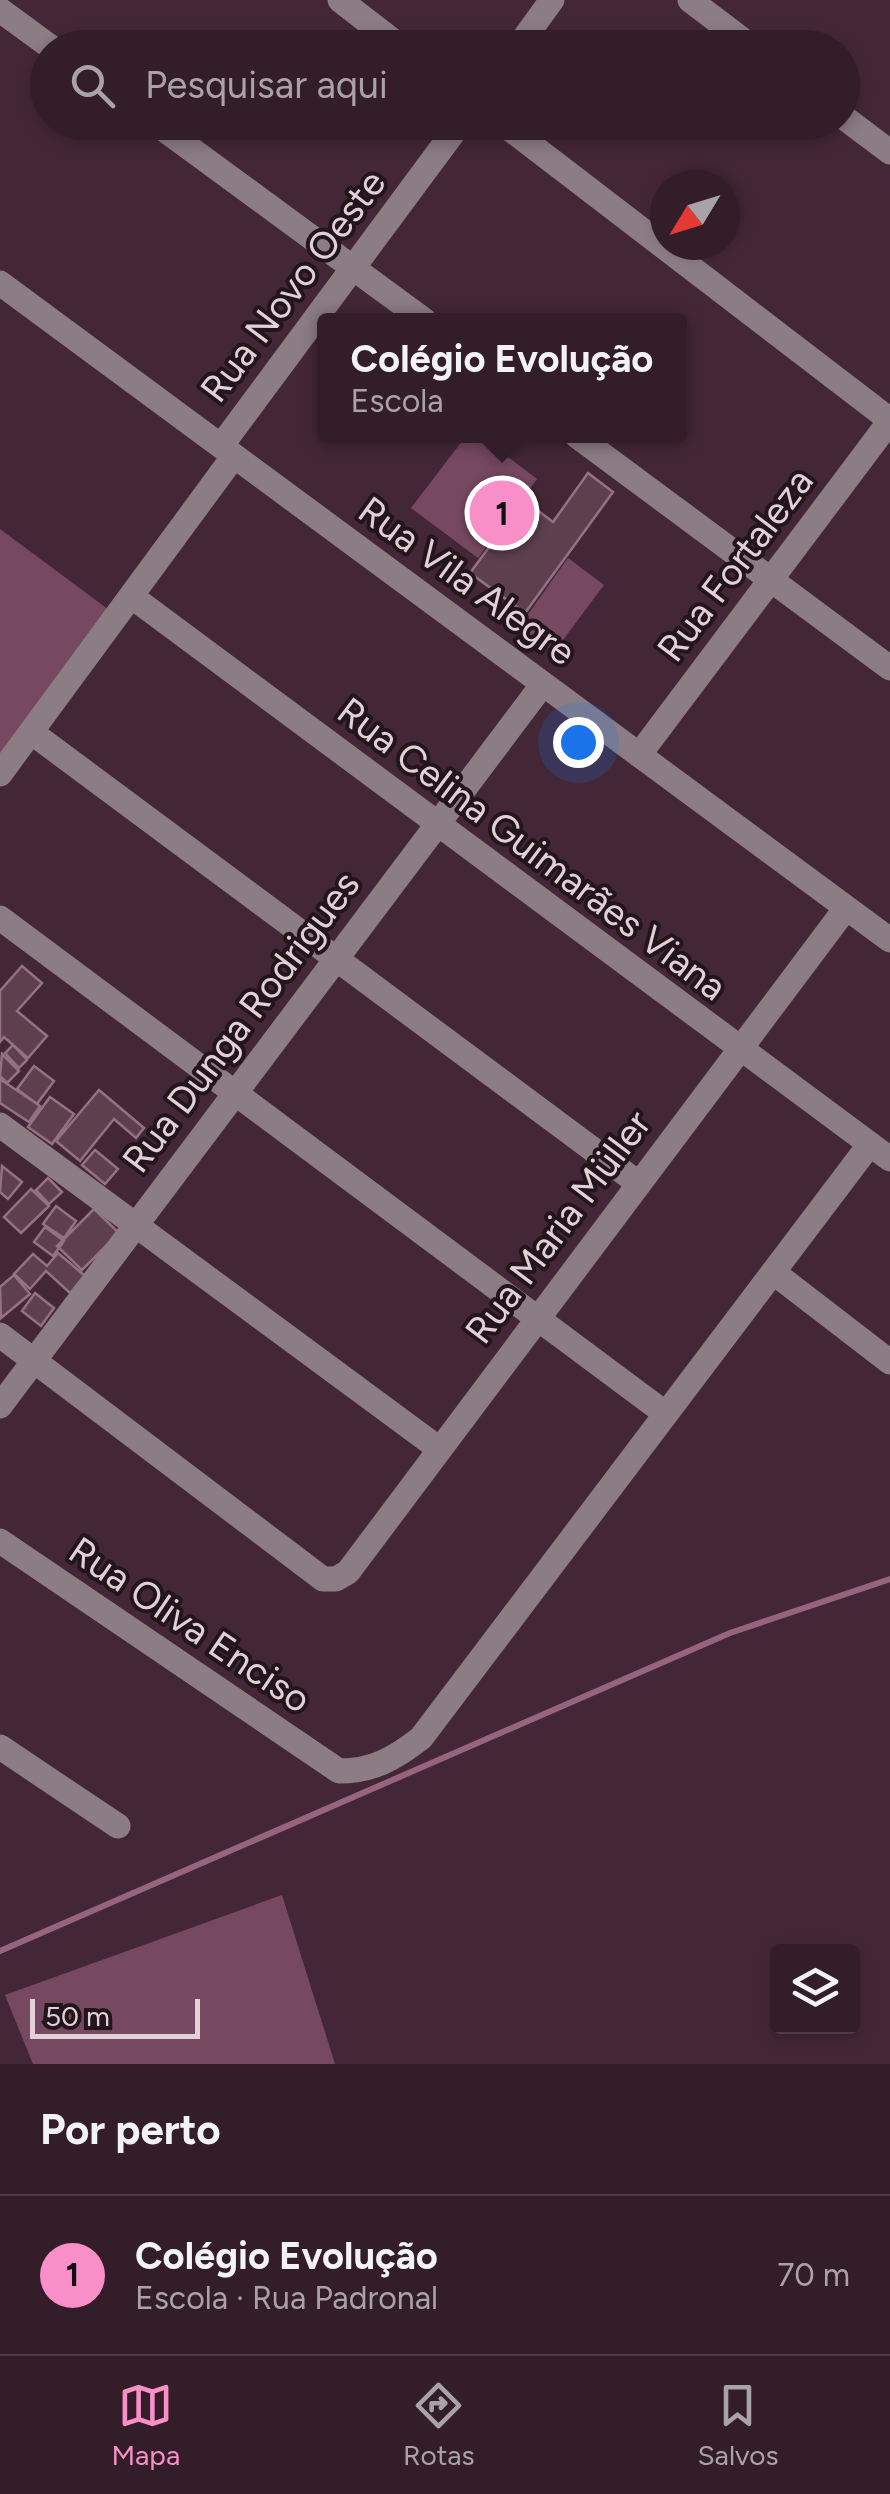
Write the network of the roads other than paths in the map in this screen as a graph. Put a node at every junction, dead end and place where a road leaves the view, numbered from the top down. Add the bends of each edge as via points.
1 (340, 0) edge
2 (552, 0) edge
3 (690, 0) edge
4 (0, 10) edge
5 (379, 30) edge
6 (530, 30) edge
7 (729, 30) edge
8 (30, 32) edge
9 (860, 130) edge
10 (179, 140) edge
11 (448, 140) edge
12 (524, 140) edge
13 (890, 152) edge
14 (353, 268) junction
15 (0, 283) edge
16 (322, 313) edge
17 (414, 313) edge
18 (317, 321) edge
19 (890, 420) edge
20 (586, 443) edge
21 (228, 451) junction
22 (771, 580) junction
23 (131, 596) junction
24 (890, 668) edge
25 (543, 684) junction
26 (31, 732) junction
27 (639, 755) junction
28 (0, 774) edge
29 (438, 824) junction
30 (846, 908) junction
31 (0, 918) edge
32 (890, 940) edge
33 (336, 958) junction
34 (738, 1051) junction
35 (236, 1091) junction
36 (0, 1125) edge
37 (880, 1152) edge
38 (638, 1184) junction
39 (135, 1226) junction
40 (773, 1272) junction
41 (536, 1319) junction
42 (0, 1334) edge
43 (34, 1360) junction
44 (890, 1362) edge
45 (0, 1406) edge
46 (666, 1414) junction
47 (438, 1448) junction
48 (0, 1541) edge
49 (0, 1747) edge
50 (118, 1826) dead end

1 - 5 street
2 - 6 street
3 - 7 street
4 - 8 street
9 - 13 street
10 - 14 street
11 - 14 street, Rua Novo Oeste
12 - 19 street
14 - 16 street, Rua Novo Oeste
14 - 17 street
15 - 21 street, Rua Vila Alegre
18 - 21 street, Rua Novo Oeste
19 - 22 street, Rua Fortaleza
20 - 22 street
21 - 23 street, Rua Novo Oeste
21 - 25 street, Rua Vila Alegre
22 - 24 street
22 - 27 street, Rua Fortaleza
23 - 26 street, Rua Novo Oeste
23 - 29 street, Rua Celina Guimarães Viana
25 - 27 street, Rua Vila Alegre
25 - 29 street, Rua Dunga Rodrigues
26 - 28 street, Rua Novo Oeste
26 - 33 street
27 - 30 street, Rua Vila Alegre
29 - 33 street, Rua Dunga Rodrigues
29 - 34 street, Rua Celina Guimarães Viana
30 - 32 street, Rua Vila Alegre
30 - 34 street, Rua Maria Müller
31 - 35 street
33 - 35 street, Rua Dunga Rodrigues
33 - 38 street
34 - 37 street, Rua Celina Guimarães Viana
34 - 38 street, Rua Maria Müller
35 - 39 street, Rua Dunga Rodrigues
35 - 41 street
36 - 39 street
37 - 40 street
38 - 41 street, Rua Maria Müller
39 - 43 street, Rua Dunga Rodrigues
39 - 47 street
40 - 44 street
40 - 46 street
41 - 46 street
41 - 47 street, Rua Maria Müller
42 - 43 street
43 - 45 street, Rua Dunga Rodrigues
43 - 47 street, Rua Maria Müller via 324,1578 348,1572
46 - 48 street, Rua Oliva Enciso via 421,1738 366,1771 339,1771
49 - 50 street

